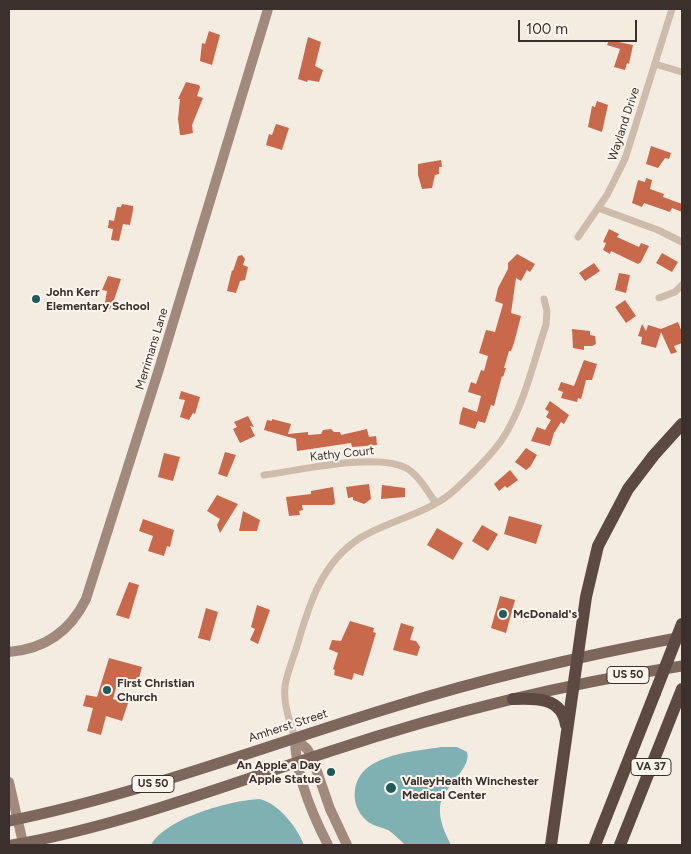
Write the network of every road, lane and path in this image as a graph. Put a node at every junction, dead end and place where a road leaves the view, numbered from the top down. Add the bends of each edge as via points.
1 (268, 9) edge
2 (672, 9) edge
3 (655, 64) junction
4 (682, 72) edge
5 (598, 208) junction
6 (578, 237) dead end
7 (682, 242) edge
8 (682, 285) edge
9 (659, 298) dead end
10 (544, 299) dead end
11 (682, 424) edge
12 (264, 475) dead end
13 (436, 503) junction
14 (682, 624) edge
15 (682, 637) edge
16 (9, 652) edge
17 (577, 659) junction
18 (682, 666) edge
19 (574, 685) junction
20 (682, 689) edge
21 (513, 699) junction
22 (567, 733) junction
23 (295, 738) junction
24 (312, 757) junction
25 (297, 762) junction
26 (9, 782) edge
27 (13, 820) edge
28 (20, 845) edge
29 (328, 845) edge
30 (347, 845) edge
31 (551, 845) edge
32 (595, 845) edge
33 (620, 845) edge

1 - 16 main road, Merrimans Lane via 86,599 69,626 54,639 37,647
2 - 3 street, Wayland Drive
3 - 4 street
3 - 5 street, Wayland Drive via 625,159
5 - 6 street, Wayland Drive
5 - 7 street
8 - 9 street via 675,292
10 - 13 street via 546,325 512,420 489,455 456,489
11 - 17 highway via 640,472 604,531 591,573
12 - 13 street, Kathy Court via 370,461 389,462 412,472
13 - 23 street via 359,539 338,557 320,582 285,687
14 - 32 highway, VA 37, bridge
15 - 17 main road, US 50
17 - 19 highway
17 - 23 main road, Amherst Street / US 50 via 463,687
18 - 19 main road, US 50
19 - 21 main road, US 50
19 - 22 highway
20 - 33 highway, VA 37
21 - 22 highway via 539,699 558,706 565,716
21 - 24 main road, US 50 via 445,715
22 - 31 highway
23 - 24 main road
23 - 25 main road
23 - 27 main road, Amherst Street / US 50 via 131,791
24 - 25 main road, US 50
24 - 30 main road
25 - 28 main road, US 50 via 121,819
25 - 29 main road
26 - 27 main road
27 - 28 main road

